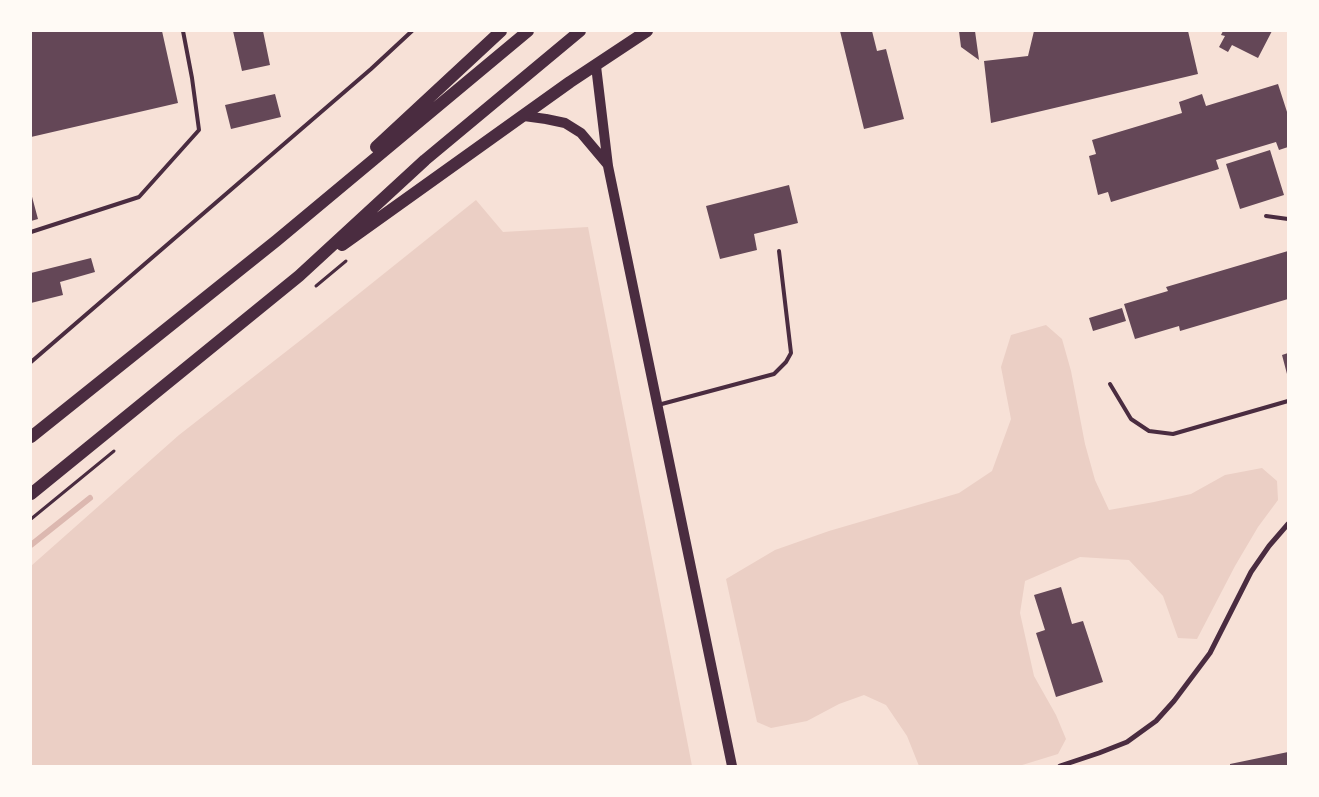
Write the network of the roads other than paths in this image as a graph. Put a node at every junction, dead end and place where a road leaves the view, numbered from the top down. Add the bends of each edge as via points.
1 (183, 31) edge
2 (412, 31) edge
3 (501, 31) edge
4 (528, 31) edge
5 (580, 31) edge
6 (647, 31) edge
7 (596, 66) junction
8 (524, 116) junction
9 (608, 166) junction
10 (1266, 216) dead end
11 (1288, 219) edge
12 (31, 232) edge
13 (276, 241) junction
14 (779, 251) dead end
15 (299, 276) junction
16 (31, 362) edge
17 (1110, 384) dead end
18 (1288, 401) edge
19 (658, 405) junction
20 (31, 437) edge
21 (31, 494) edge
22 (1288, 524) edge
23 (732, 766) edge
24 (1060, 766) edge

1 - 12 lane via 199,130 139,197
2 - 16 lane
3 - 13 main road
4 - 13 main road
5 - 15 main road via 425,160
6 - 7 main road
7 - 8 main road
7 - 9 main road
8 - 9 main road via 565,123 581,133
8 - 15 main road
9 - 19 main road
10 - 11 lane
13 - 20 main road
14 - 19 lane via 790,353 786,362 774,374
15 - 21 main road
17 - 18 lane via 1131,419 1149,431 1173,434
19 - 23 main road
22 - 24 street via 1251,572 1210,654 1156,721 1127,742

